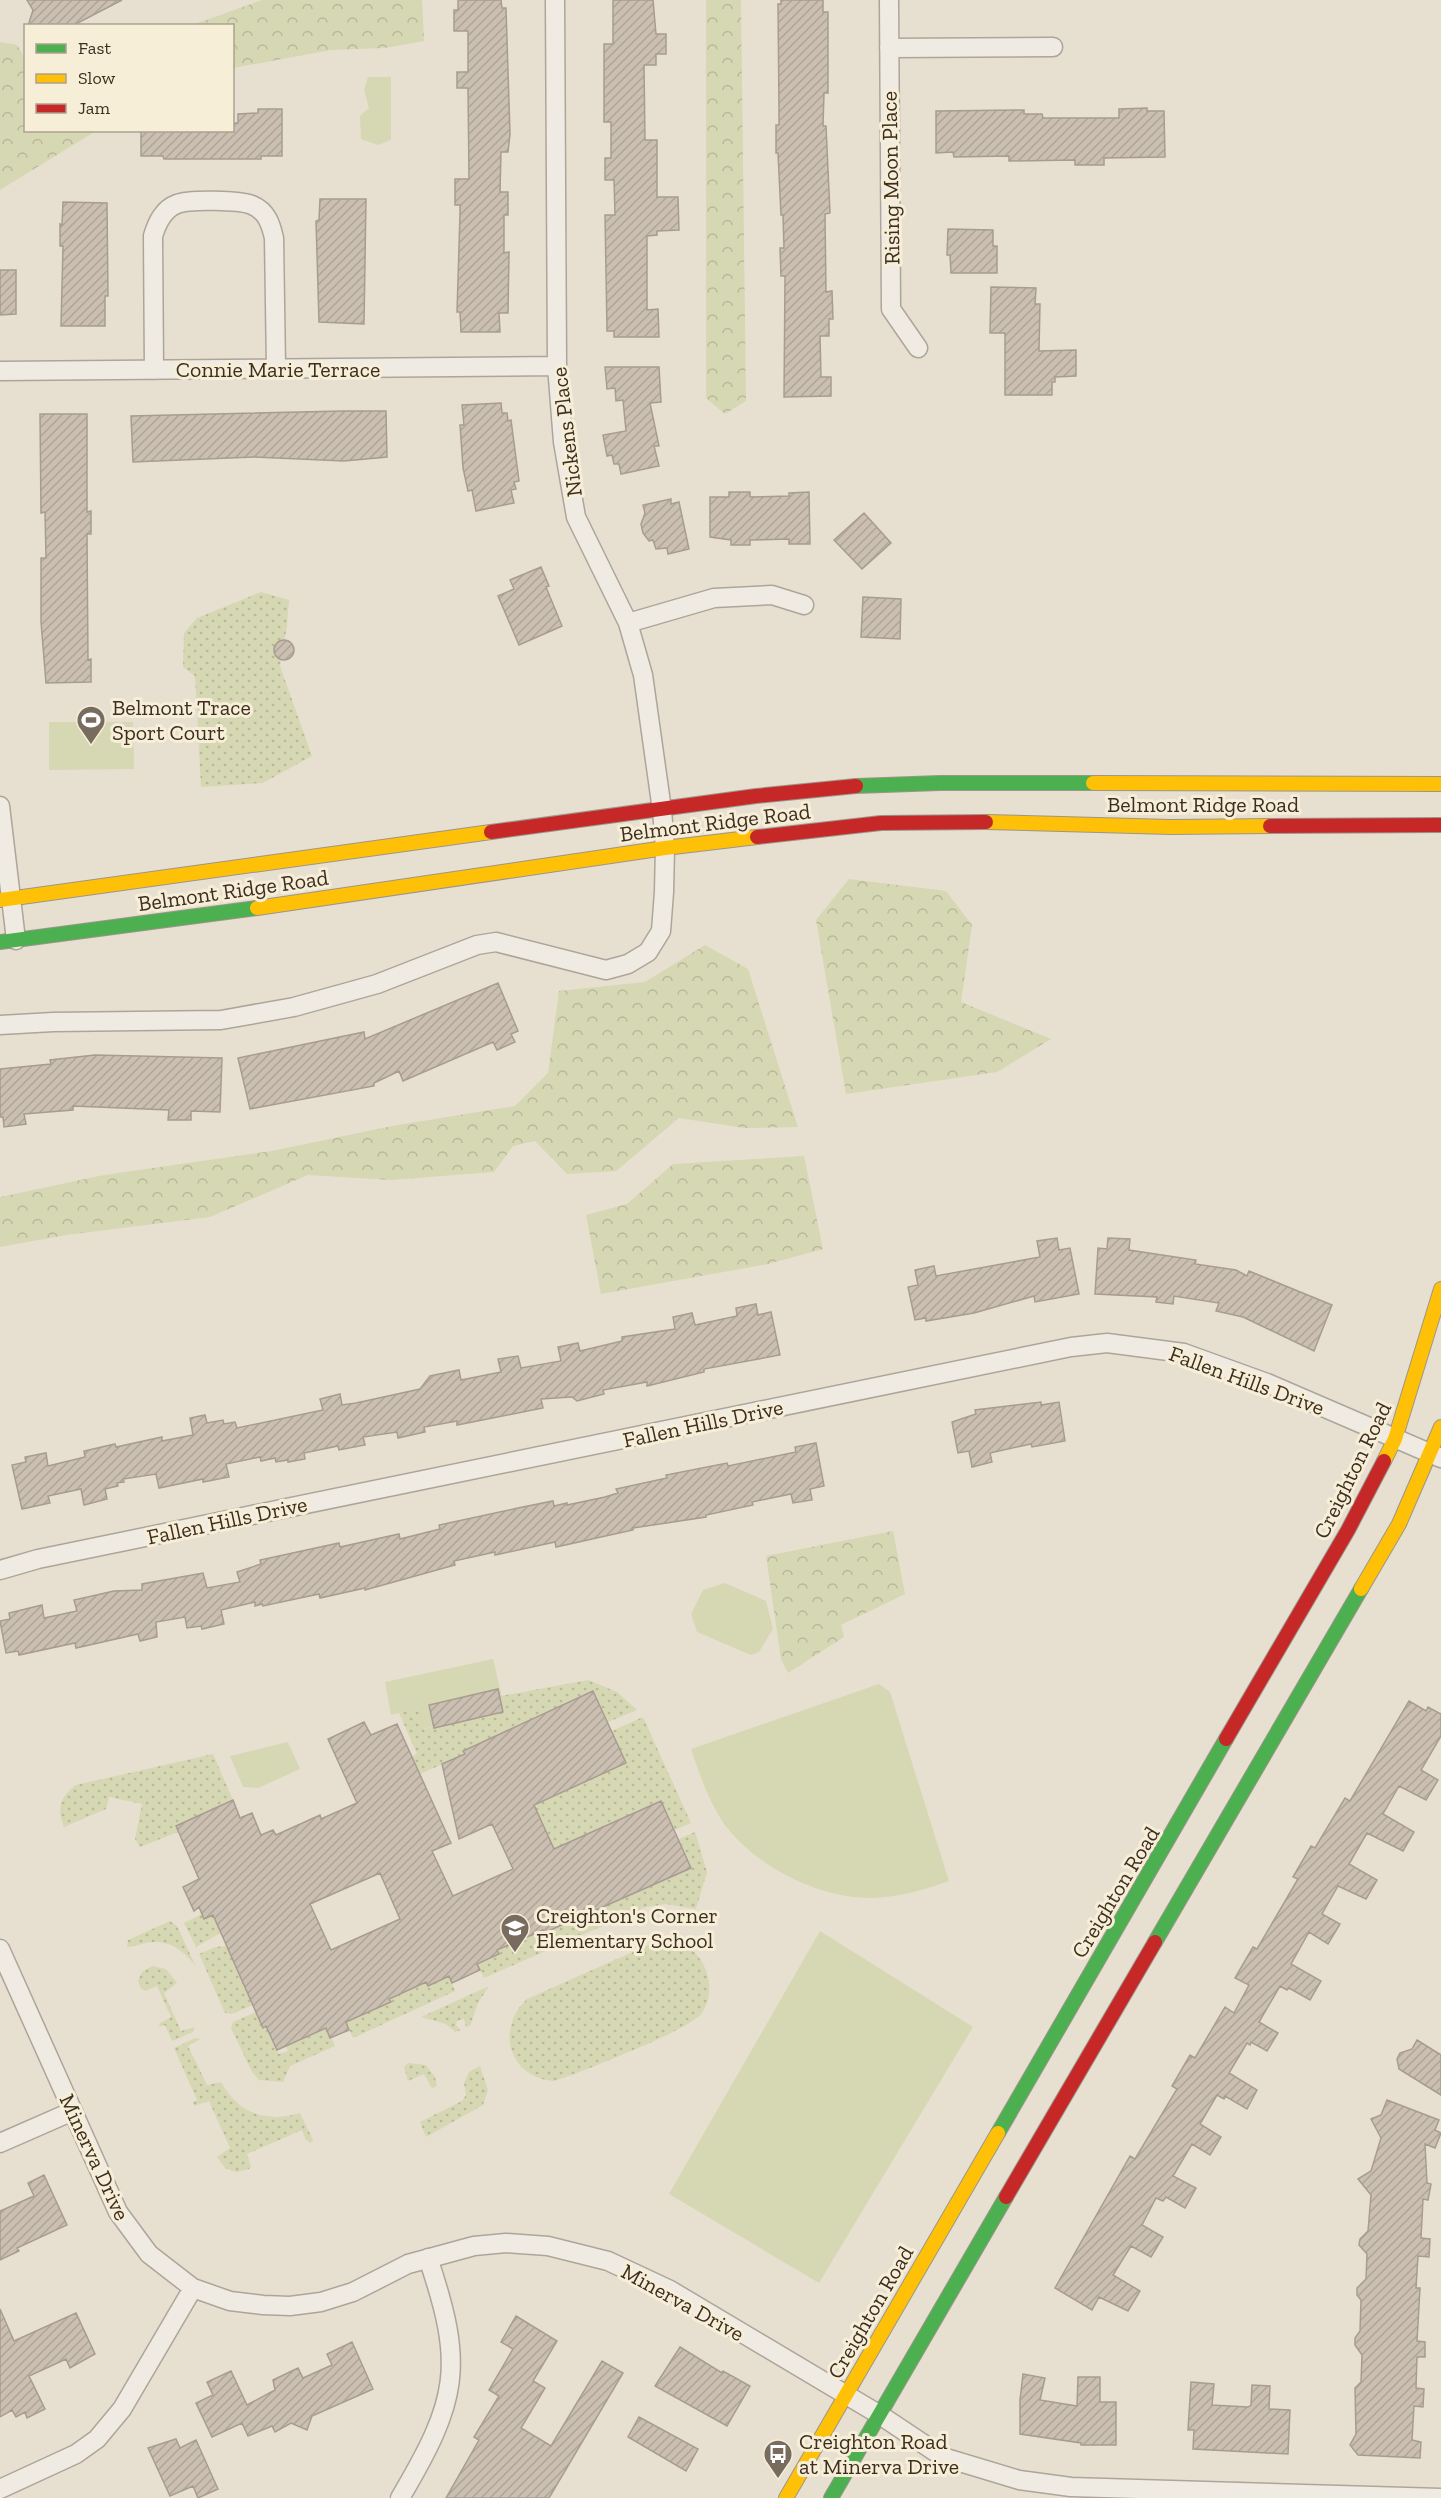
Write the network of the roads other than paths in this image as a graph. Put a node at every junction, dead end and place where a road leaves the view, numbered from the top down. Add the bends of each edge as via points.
1 (555, 0) edge
2 (888, 0) edge
3 (1053, 47) dead end
4 (889, 48) junction
5 (918, 348) dead end
6 (557, 366) junction
7 (276, 368) junction
8 (154, 370) junction
9 (0, 371) edge
10 (804, 605) dead end
11 (628, 623) junction
12 (1441, 784) edge
13 (0, 806) edge
14 (662, 810) junction
15 (1441, 825) edge
16 (665, 848) junction
17 (6, 899) edge
18 (8, 941) edge
19 (0, 1025) edge
20 (1441, 1289) edge
21 (1441, 1427) edge
22 (1395, 1439) junction
23 (1436, 1456) edge
24 (0, 1570) edge
25 (0, 1949) edge
26 (73, 2111) junction
27 (0, 2144) edge
28 (428, 2258) junction
29 (193, 2288) junction
30 (846, 2395) junction
31 (880, 2415) junction
32 (0, 2489) edge
33 (1150, 2494) edge
34 (400, 2498) edge
35 (786, 2498) edge
36 (831, 2498) edge
37 (1441, 2498) edge

1 - 6 street, Nickens Place
2 - 4 street, Rising Moon Place
3 - 4 street
4 - 5 street, Rising Moon Place via 891,309
6 - 7 street, Connie Marie Terrace
6 - 11 street, Nickens Place via 576,517
7 - 8 street, Connie Marie Terrace
7 - 8 street via 274,238 270,221 252,205 190,201 176,204 166,212 153,236
8 - 9 street, Connie Marie Terrace
10 - 11 street via 772,595 714,598
11 - 14 street, Nickens Place via 643,675
12 - 14 main road, Belmont Ridge Road via 882,784
13 - 17 street
14 - 16 street, Nickens Place
14 - 17 main road, Belmont Ridge Road
15 - 16 main road, Belmont Ridge Road via 881,823
16 - 18 main road, Belmont Ridge Road
16 - 19 street, Nickens Place via 661,931 648,952 628,964 606,970 496,942 477,945 377,984 294,1008 221,1020
17 - 18 street
20 - 22 main road, Creighton Road
21 - 23 main road
22 - 23 street, Fallen Hills Drive
22 - 24 street, Fallen Hills Drive via 1267,1383 1184,1353 1107,1343 1071,1347 85,1549
22 - 30 main road, Creighton Road via 1279,1652
23 - 31 main road
25 - 26 street, Minerva Drive
26 - 27 street
26 - 29 street, Minerva Drive via 117,2211 130,2231 149,2254
28 - 29 street, Minerva Drive via 353,2292 290,2306 230,2301
28 - 30 street, Minerva Drive via 474,2246 506,2243 548,2246 608,2261 670,2290
28 - 34 street via 449,2330 453,2369 447,2403 435,2434
29 - 32 street via 122,2409 98,2439 76,2454
30 - 31 street, Minerva Drive
30 - 35 main road, Creighton Road
31 - 33 street, Minerva Drive via 943,2457 981,2470 1019,2480
31 - 36 main road
33 - 37 street, Minerva Drive

